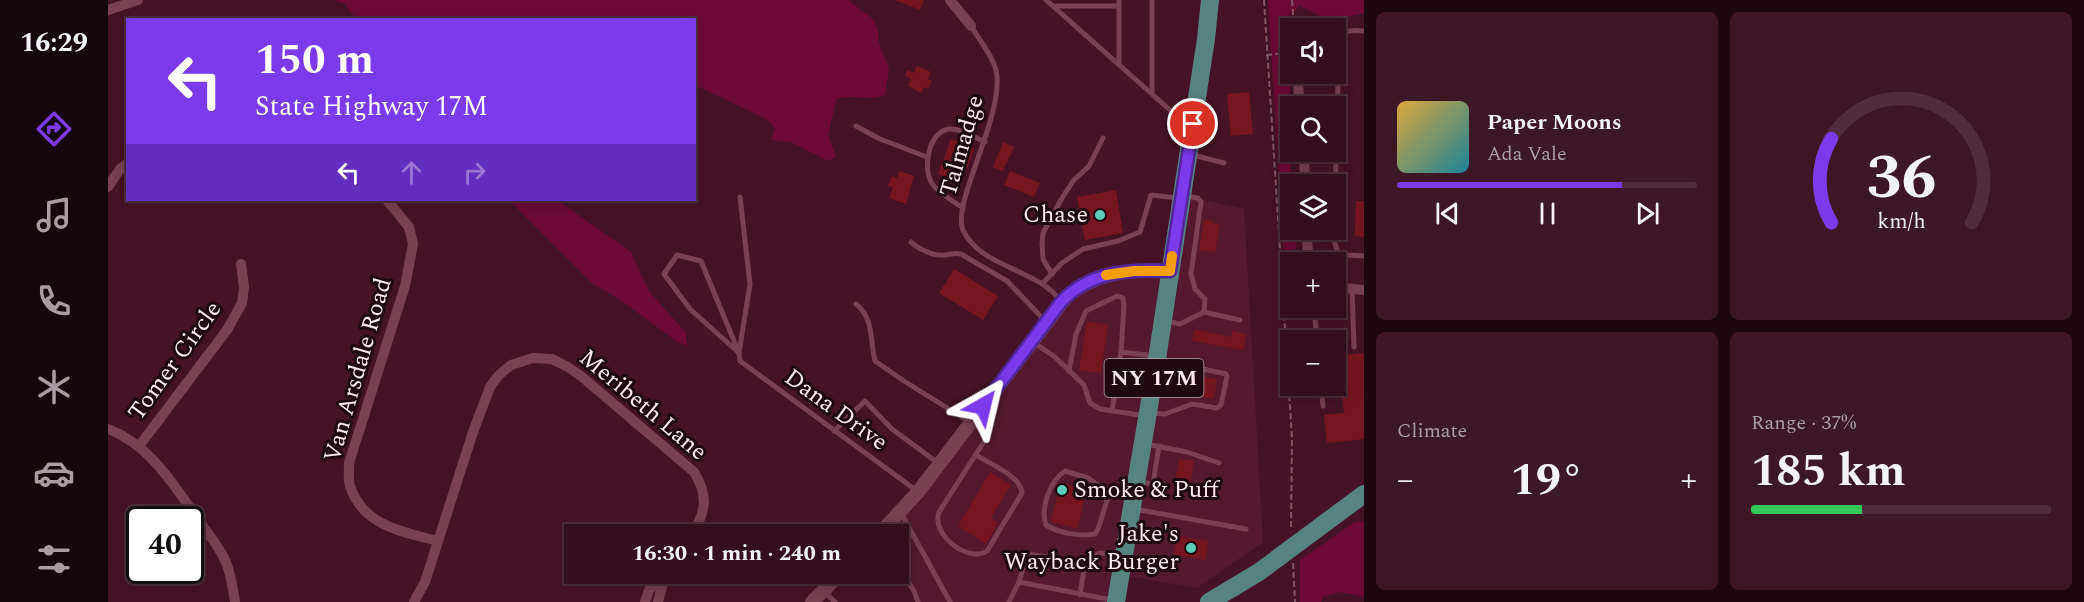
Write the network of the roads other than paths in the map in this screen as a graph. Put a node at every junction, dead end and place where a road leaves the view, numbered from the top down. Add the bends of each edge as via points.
1 (138, 0) edge
2 (950, 0) edge
3 (1046, 0) edge
4 (1152, 0) edge
5 (1210, 0) edge
6 (1119, 3) edge
7 (1053, 6) junction
8 (108, 10) edge
9 (970, 26) joint
10 (1364, 31) edge
11 (1119, 64) junction
12 (1152, 93) junction
13 (1338, 96) edge
14 (1193, 124) junction
15 (856, 126) dead end
16 (1103, 138) dead end
17 (985, 142) junction
18 (1188, 154) junction
19 (927, 157) junction
20 (1224, 162) dead end
21 (126, 164) edge
22 (108, 187) edge
23 (740, 197) dead end
24 (1181, 197) junction
25 (388, 201) edge
26 (963, 208) junction
27 (1334, 240) edge
28 (911, 242) dead end
29 (1364, 256) edge
30 (241, 264) dead end
31 (1170, 269) junction
32 (1191, 269) junction
33 (1052, 274) junction
34 (1042, 284) junction
35 (1346, 288) edge
36 (1352, 289) junction
37 (1364, 290) edge
38 (1061, 302) junction
39 (856, 304) dead end
40 (1204, 312) junction
41 (1162, 320) junction
42 (1240, 320) dead end
43 (1046, 322) junction
44 (1032, 341) junction
45 (1354, 347) dead end
46 (1121, 352) junction
47 (739, 353) junction
48 (1157, 358) junction
49 (1069, 371) junction
50 (1322, 396) edge
51 (1323, 406) dead end
52 (1112, 411) junction
53 (1148, 414) junction
54 (971, 422) junction
55 (108, 429) edge
56 (834, 430) junction
57 (1151, 445) junction
58 (139, 446) junction
59 (976, 455) junction
60 (939, 464) junction
61 (1219, 464) dead end
62 (918, 492) junction
63 (1110, 493) junction
64 (1364, 494) edge
65 (1134, 496) junction
66 (901, 513) junction
67 (697, 524) edge
68 (889, 524) edge
69 (1246, 529) dead end
70 (438, 541) junction
71 (1124, 555) junction
72 (1085, 563) junction
73 (1019, 582) junction
74 (909, 583) edge
75 (655, 584) edge
76 (663, 584) edge
77 (829, 584) edge
78 (823, 590) junction
79 (1080, 595) junction
80 (1117, 601) edge
81 (236, 602) edge
82 (414, 602) edge
83 (645, 602) edge
84 (658, 602) edge
85 (812, 602) edge
86 (835, 602) edge
87 (918, 602) edge
88 (950, 602) edge
89 (1009, 602) edge
90 (1209, 602) edge

1 - 8 street
2 - 9 street
3 - 7 lane
4 - 12 lane
5 - 14 main road, NY 17M
6 - 7 lane
6 - 11 lane
7 - 11 lane
9 - 17 lane, Talmadge via 997,72 998,88
10 - 13 lane via 1348,31 1340,39
11 - 12 lane
12 - 14 lane
14 - 18 main road, NY 17M
15 - 19 lane via 880,140
16 - 33 lane via 1089,166 1073,181 1043,233 1043,258
17 - 19 lane via 960,131 944,130
17 - 26 lane, Talmadge
18 - 20 lane
18 - 24 main road, NY 17M
19 - 26 lane via 926,174 933,186
21 - 22 street
23 - 47 lane via 750,284
24 - 31 main road, NY 17M
24 - 32 lane via 1198,198 1201,202
24 - 33 lane via 1151,195 1140,232 1119,242 1083,249
25 - 70 street, Van Arsdale Road via 409,227 413,244 405,286 348,463 349,486 373,520
26 - 34 lane, Talmadge via 962,227 972,243
27 - 29 lane via 1338,252
28 - 43 lane via 916,248 940,255 961,254 1007,281
30 - 58 street, Tomer Circle via 242,303 227,330
31 - 32 lane
31 - 38 street via 1106,275 1086,283
31 - 41 main road, NY 17M
32 - 40 lane via 1192,283 1205,299
33 - 34 lane
34 - 38 lane, Talmadge
35 - 36 street
36 - 37 street
36 - 45 lane
38 - 43 street
39 - 54 lane via 869,319 875,361
40 - 41 lane via 1180,324
40 - 42 lane
41 - 48 main road, NY 17M
43 - 44 street
44 - 49 lane
44 - 54 street
46 - 48 lane
46 - 49 lane via 1124,305 1123,298 1117,296 1086,311 1076,334
46 - 52 lane
47 - 47 lane via 690,309 664,274 677,255 701,261
47 - 56 lane, Dana Drive via 740,361
48 - 53 main road, NY 17M
48 - 53 lane via 1227,376 1219,408 1192,404 1165,414
49 - 52 lane via 1084,385 1090,403
50 - 51 lane
52 - 53 lane
53 - 57 main road, NY 17M
54 - 59 lane via 984,431 985,440
54 - 60 street
55 - 58 street
56 - 60 lane via 865,401 892,429
56 - 62 lane, Dana Drive
57 - 61 lane
57 - 65 main road, NY 17M
58 - 81 street via 153,458 220,551
59 - 59 lane via 936,519 945,538 967,553 981,555 987,551 1022,486
60 - 62 street
62 - 66 street
63 - 63 lane via 1088,478 1065,471 1051,487 1043,517 1046,525 1086,536 1095,534
63 - 65 lane
64 - 90 main road via 1259,572
65 - 69 lane
65 - 71 main road, NY 17M
66 - 68 street
66 - 88 lane
67 - 70 street, Meribeth Lane via 705,499 694,471 581,376 552,359 533,358 511,365 490,387
70 - 82 street, Meribeth Lane
71 - 72 lane via 1099,553
71 - 80 main road, NY 17M
72 - 73 lane via 1027,554
72 - 79 lane
73 - 79 lane
73 - 89 lane
74 - 87 lane
75 - 83 street
76 - 84 street
77 - 78 street
78 - 85 street
78 - 86 lane
79 - 80 lane

